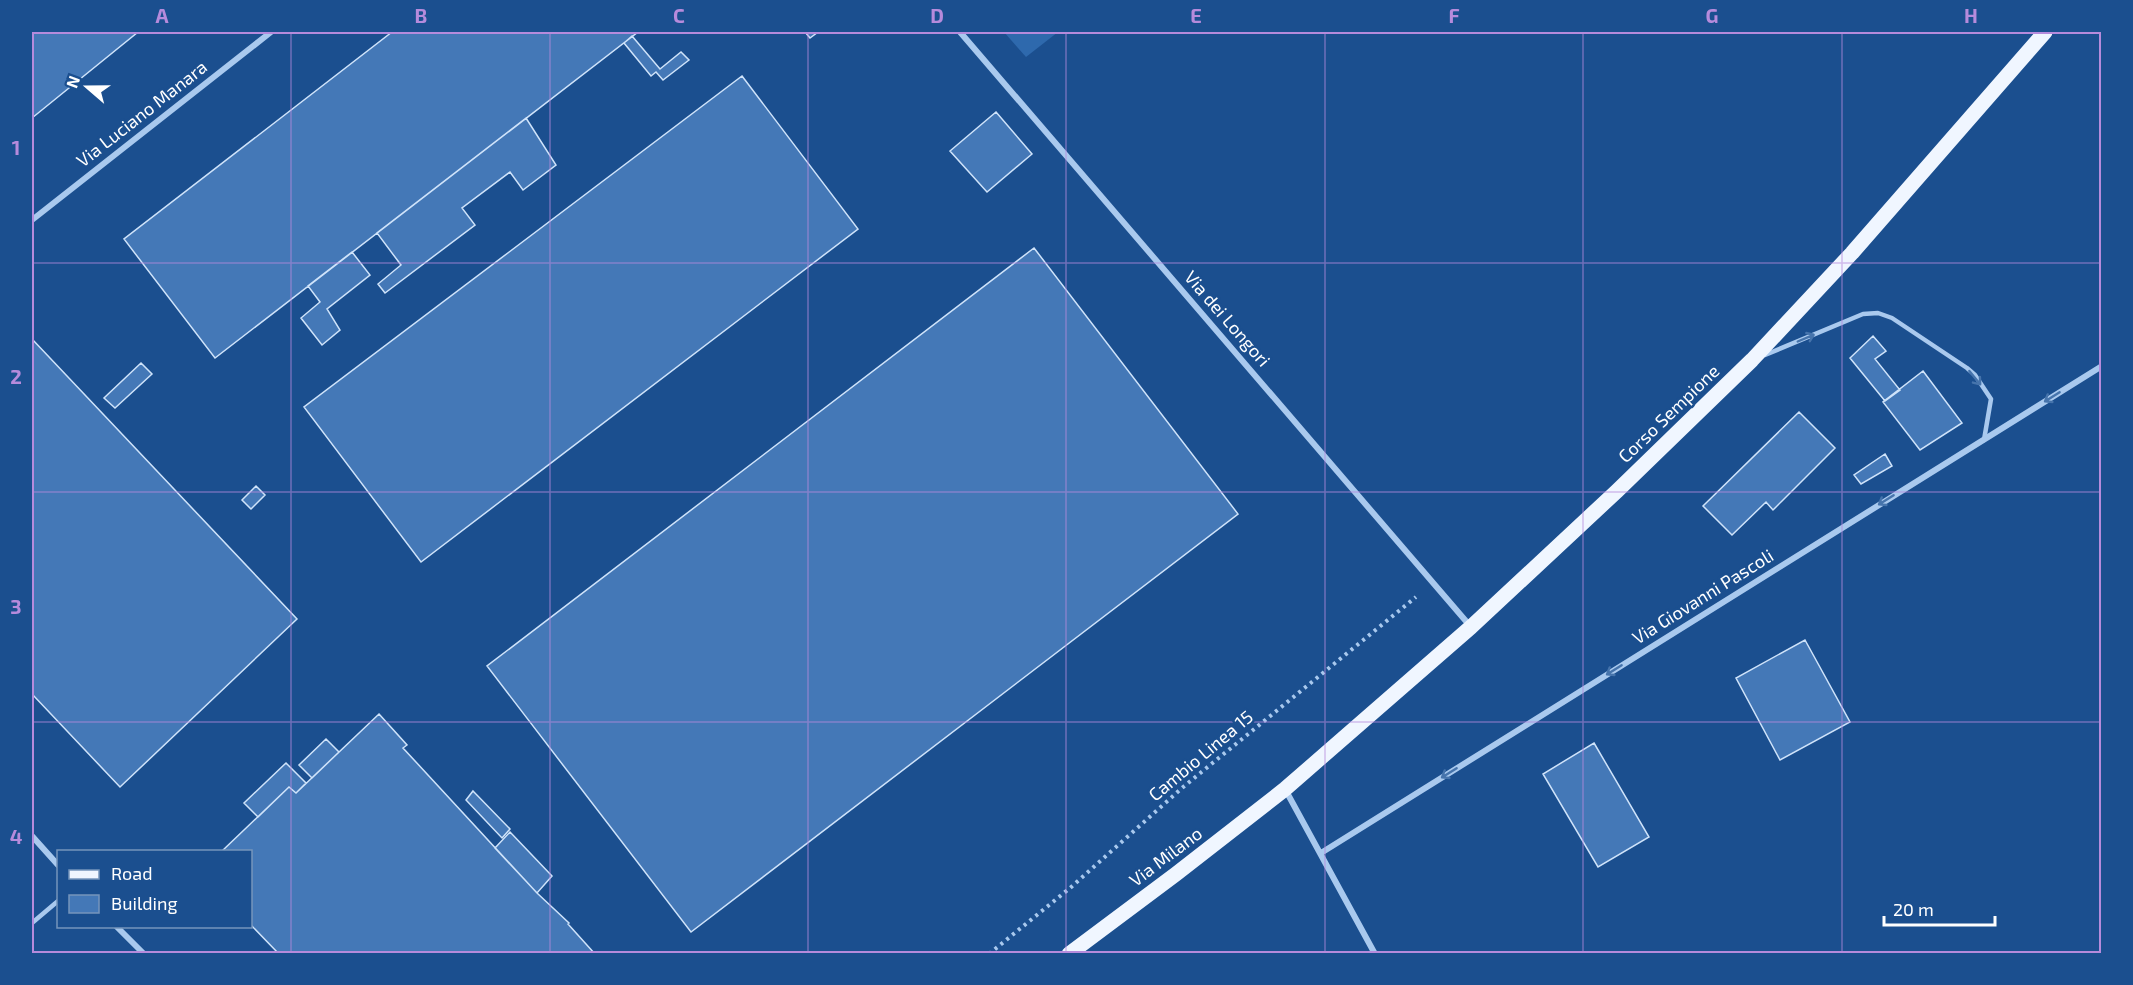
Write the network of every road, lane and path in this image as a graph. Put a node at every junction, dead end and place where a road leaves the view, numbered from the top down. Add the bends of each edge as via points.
1 (271, 32) edge
2 (960, 32) edge
3 (2045, 32) edge
4 (32, 219) edge
5 (1752, 360) junction
6 (2102, 366) edge
7 (1984, 440) junction
8 (1433, 583) junction
9 (1471, 627) junction
10 (1285, 789) junction
11 (32, 836) edge
12 (1321, 853) junction
13 (57, 864) edge
14 (57, 901) edge
15 (32, 923) edge
16 (117, 928) edge
17 (134, 945) junction
18 (133, 954) edge
19 (144, 954) edge
20 (989, 954) edge
21 (1069, 954) edge
22 (1375, 954) edge

1 - 4 street, Via Luciano Manara
2 - 8 street, Via dei Longori
3 - 5 main road, Corso Sempione via 1852,253
5 -> 7 lane via 1863,314 1878,313 1892,318 1975,375 1991,399
5 - 9 main road, Corso Sempione
6 -> 7 street, Via Giovanni Pascoli
7 -> 12 street, Via Giovanni Pascoli
8 - 9 street, Via dei Longori
8 - 20 path, Cambio Linea 15 via 1182,788
9 - 10 main road, Corso Sempione
10 - 12 street
10 - 21 main road, Via Milano
11 - 13 street
12 - 22 street
14 - 15 lane
16 - 17 street
17 - 18 street
17 - 19 street

